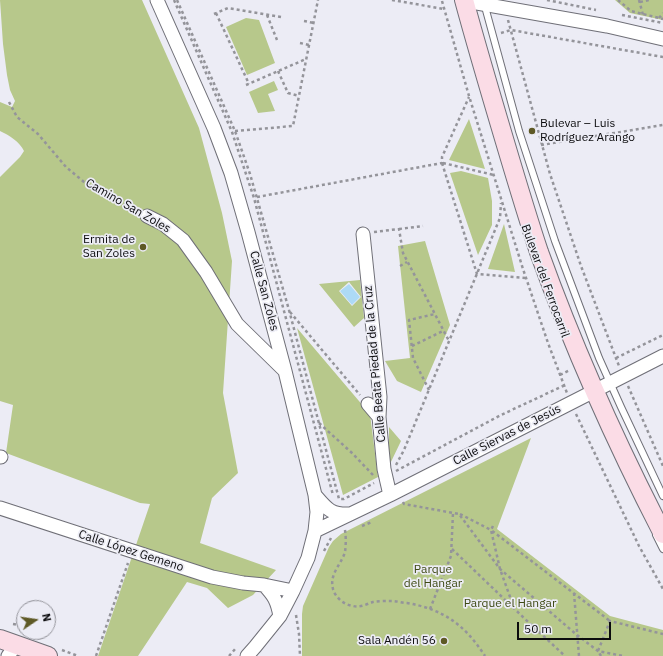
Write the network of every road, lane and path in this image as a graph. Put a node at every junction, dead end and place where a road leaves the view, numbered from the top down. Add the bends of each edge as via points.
1 (157, 0) edge
2 (176, 0) edge
3 (318, 0) edge
4 (392, 0) edge
5 (457, 0) edge
6 (618, 0) edge
7 (649, 0) edge
8 (442, 1) dead end
9 (473, 1) edge
10 (640, 1) edge
11 (444, 9) junction
12 (663, 13) edge
13 (267, 15) junction
14 (643, 15) junction
15 (281, 17) dead end
16 (659, 18) junction
17 (508, 19) dead end
18 (663, 19) edge
19 (304, 21) dead end
20 (314, 23) junction
21 (511, 30) junction
22 (501, 33) dead end
23 (663, 39) edge
24 (277, 40) dead end
25 (300, 43) dead end
26 (462, 44) dead end
27 (309, 45) junction
28 (454, 46) junction
29 (663, 57) edge
30 (306, 60) junction
31 (278, 71) junction
32 (299, 96) junction
33 (469, 96) junction
34 (486, 101) dead end
35 (9, 102) dead end
36 (663, 125) edge
37 (235, 131) junction
38 (541, 145) junction
39 (500, 146) dead end
40 (442, 163) junction
41 (494, 174) junction
42 (255, 198) junction
43 (502, 200) junction
44 (147, 216) joint
45 (423, 226) dead end
46 (399, 229) junction
47 (363, 234) joint
48 (407, 262) junction
49 (400, 266) dead end
50 (477, 274) junction
51 (526, 278) junction
52 (289, 310) junction
53 (435, 314) junction
54 (443, 331) junction
55 (663, 335) edge
56 (449, 342) junction
57 (412, 346) junction
58 (614, 352) junction
59 (608, 354) dead end
60 (663, 356) edge
61 (616, 358) junction
62 (577, 367) dead end
63 (571, 370) dead end
64 (621, 370) dead end
65 (286, 371) junction
66 (346, 371) dead end
67 (343, 374) junction
68 (560, 375) junction
69 (564, 386) junction
70 (628, 386) dead end
71 (429, 390) junction
72 (595, 390) junction
73 (568, 397) dead end
74 (634, 401) junction
75 (368, 404) joint
76 (629, 404) dead end
77 (574, 411) dead end
78 (379, 417) junction
79 (318, 422) junction
80 (663, 466) edge
81 (382, 479) junction
82 (315, 495) junction
83 (390, 495) junction
84 (663, 496) edge
85 (404, 504) dead end
86 (0, 508) edge
87 (663, 512) edge
88 (453, 513) junction
89 (352, 514) junction
90 (459, 514) junction
91 (372, 522) dead end
92 (362, 526) dead end
93 (493, 526) dead end
94 (344, 527) dead end
95 (491, 530) junction
96 (315, 531) junction
97 (658, 532) edge
98 (331, 537) dead end
99 (452, 549) junction
100 (663, 549) edge
101 (322, 555) dead end
102 (126, 567) dead end
103 (500, 569) junction
104 (264, 585) junction
105 (663, 589) edge
106 (293, 591) junction
107 (574, 593) junction
108 (430, 609) junction
109 (515, 609) junction
110 (280, 616) junction
111 (294, 619) dead end
112 (610, 621) junction
113 (12, 624) dead end
114 (16, 625) edge
115 (663, 634) edge
116 (577, 635) junction
117 (8, 647) edge
118 (598, 651) junction
119 (48, 656) edge
120 (96, 656) edge
121 (247, 656) edge
122 (300, 656) edge
123 (485, 656) edge
124 (565, 656) edge
125 (579, 656) edge
126 (600, 656) edge
127 (622, 656) edge

1 - 65 street, Calle San Zoles via 214,128 231,173
2 - 37 path via 221,95
3 - 20 path
4 - 11 path
5 - 34 lane
6 - 14 path via 631,11
7 - 10 path
8 - 11 path
9 - 23 street
9 - 72 main road, Bulevar del Ferrocarril via 518,185 565,321
10 - 14 path
11 - 28 path
12 - 16 path
13 - 15 path
13 - 24 path
13 - 31 path via 228,8 215,14 248,84
14 - 16 path
16 - 18 path
17 - 21 path
19 - 20 path
20 - 27 path
21 - 22 path
21 - 29 path
21 - 38 path
25 - 27 path
26 - 28 path
27 - 30 path
28 - 33 path
30 - 31 path
30 - 32 path
31 - 32 path via 288,93
32 - 37 path via 292,126
33 - 40 path via 442,157
33 - 41 path
35 - 44 path, Camino San Zoles via 17,117 38,134 66,167 84,182
36 - 38 path
37 - 42 path via 250,174
38 - 58 path via 581,266
39 - 62 lane, Bulevar del Ferrocarril via 533,253
40 - 41 path
40 - 42 path
40 - 50 path
41 - 43 path
42 - 52 path
43 - 50 path via 500,218
43 - 51 path
44 - 65 street, Camino San Zoles via 163,224 183,240 206,272 237,324
45 - 46 path
46 - 47 path
46 - 48 path
47 - 78 street, Calle Beata Piedad de la Cruz via 380,397
48 - 49 path
48 - 53 path
50 - 51 path
50 - 56 path
51 - 68 path
52 - 67 path
52 - 79 path
53 - 54 path
53 - 57 path via 409,320
54 - 56 path
54 - 57 path
55 - 61 path
56 - 71 path
57 - 71 path via 413,358
58 - 59 path
58 - 61 path
60 - 72 street, Calle Siervas de Jesús
61 - 64 path
63 - 68 path
65 - 82 street, Calle San Zoles
66 - 67 path
67 - 75 path
68 - 69 path
69 - 71 path via 501,415 391,474
69 - 73 path
70 - 74 path
72 - 83 street, Calle Siervas de Jesús
72 - 84 lane, Bulevar del Ferrocarril
72 - 87 main road, Bulevar del Ferrocarril
72 - 97 main road, Bulevar del Ferrocarril
74 - 76 path
74 - 80 path
75 - 78 street
77 - 105 path via 639,546
78 - 81 street, Calle Beata Piedad de la Cruz via 384,469
79 - 81 path
79 - 81 path via 339,499 344,499
81 - 83 street, Calle Beata Piedad de la Cruz
82 - 89 street via 333,513
82 - 96 street, Calle San Zoles
83 - 89 street, Calle Siervas de Jesús
85 - 88 path
86 - 104 street, Calle López Gemeno via 212,577
88 - 90 path
88 - 99 path
89 - 96 street, Calle Siervas de Jesús
90 - 95 path
90 - 103 path
91 - 92 path
93 - 95 path
94 - 108 path via 344,553 332,580 333,589 341,600 354,607 373,602 393,601
95 - 103 path
95 - 107 path
96 - 106 street, Calle San Zoles via 308,558
97 - 100 lane, Bulevar del Ferrocarril
98 - 101 path
99 - 108 path
99 - 109 path
102 - 120 path
103 - 109 path
103 - 116 path
104 - 106 street, Calle López Gemeno
104 - 110 street via 276,600
106 - 110 street, Calle San Zoles
107 - 112 path
107 - 116 path
108 - 123 path via 468,633
109 - 124 path
110 - 121 street, Calle San Zoles
111 - 122 path via 296,615
112 - 115 path
112 - 118 path
113 - 114 path
116 - 118 path
116 - 125 path
117 - 119 main road
118 - 126 path
118 - 127 path

